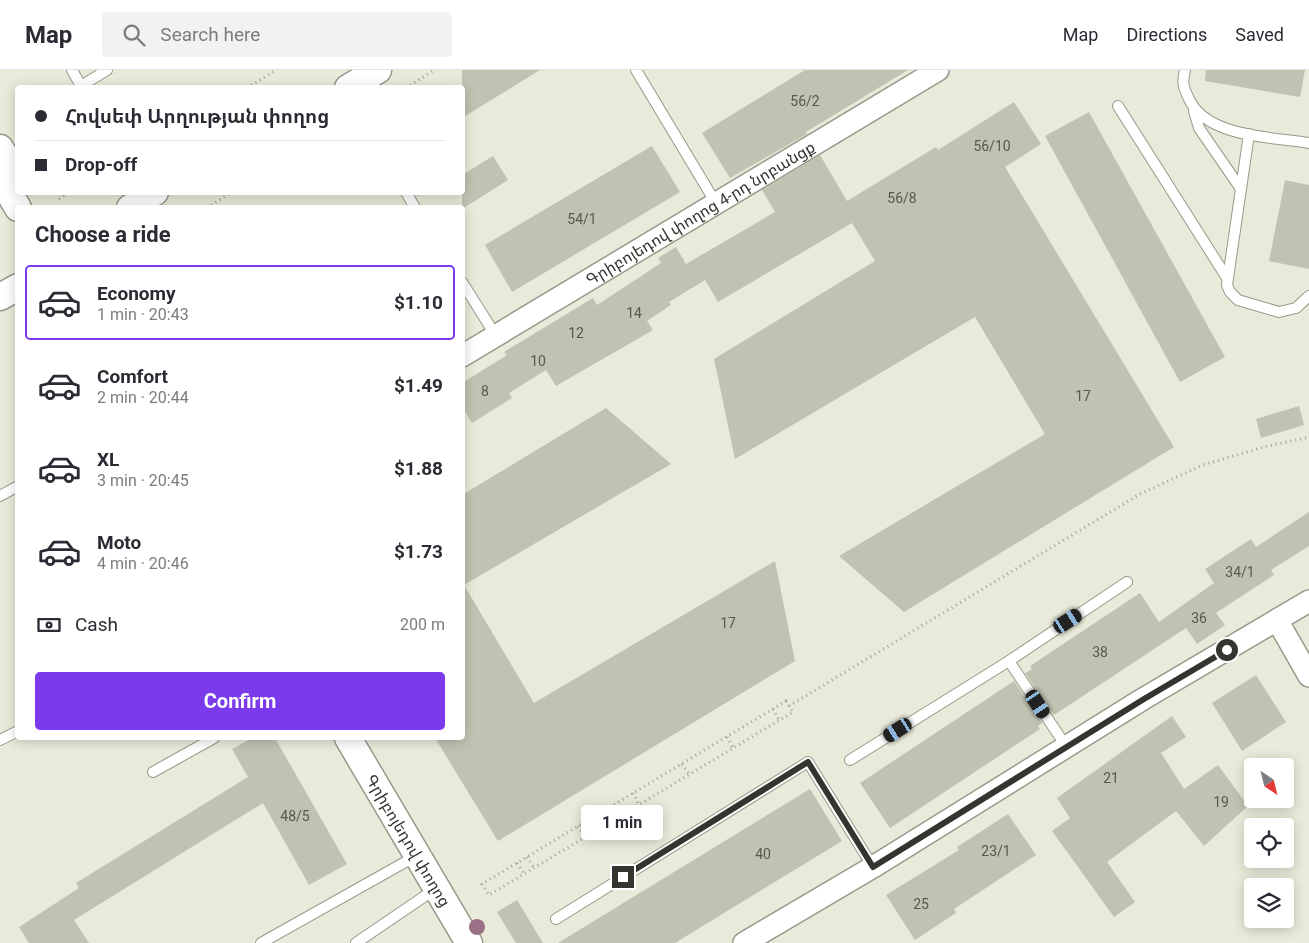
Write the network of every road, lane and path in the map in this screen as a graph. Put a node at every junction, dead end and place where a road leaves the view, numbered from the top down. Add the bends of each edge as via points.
1 (72, 70) edge
2 (107, 70) edge
3 (276, 70) edge
4 (360, 70) edge
5 (378, 70) edge
6 (434, 70) edge
7 (636, 70) edge
8 (938, 70) edge
9 (1185, 70) edge
10 (79, 85) edge
11 (83, 85) edge
12 (252, 85) edge
13 (341, 85) edge
14 (342, 85) edge
15 (411, 85) edge
16 (1118, 106) dead end
17 (1194, 111) junction
18 (1249, 134) junction
19 (1309, 143) edge
20 (7, 162) edge
21 (1241, 189) junction
22 (33, 195) edge
23 (64, 195) edge
24 (150, 195) edge
25 (169, 195) edge
26 (227, 195) edge
27 (48, 203) edge
28 (17, 205) edge
29 (135, 205) edge
30 (154, 205) edge
31 (212, 205) edge
32 (717, 205) junction
33 (15, 277) edge
34 (1227, 278) junction
35 (0, 285) edge
36 (465, 287) edge
37 (15, 289) edge
38 (1309, 296) edge
39 (0, 298) edge
40 (496, 336) junction
41 (465, 354) edge
42 (1309, 437) edge
43 (15, 488) edge
44 (0, 496) edge
45 (1128, 582) dead end
46 (1309, 601) edge
47 (1277, 620) junction
48 (1010, 661) junction
49 (1309, 676) edge
50 (789, 706) junction
51 (773, 709) junction
52 (779, 720) junction
53 (15, 732) edge
54 (727, 737) junction
55 (0, 740) edge
56 (210, 740) edge
57 (334, 740) edge
58 (349, 740) edge
59 (1066, 746) junction
60 (733, 748) junction
61 (850, 760) dead end
62 (682, 764) junction
63 (154, 772) dead end
64 (689, 774) junction
65 (632, 793) junction
66 (639, 805) junction
67 (590, 819) junction
68 (578, 826) junction
69 (596, 830) junction
70 (585, 837) junction
71 (527, 857) junction
72 (411, 859) junction
73 (517, 863) junction
74 (873, 867) junction
75 (534, 868) junction
76 (524, 874) junction
77 (425, 896) junction
78 (556, 919) dead end
79 (261, 943) edge
80 (356, 943) edge
81 (453, 943) edge
82 (469, 943) edge
83 (744, 943) edge

1 - 10 lane
2 - 11 lane
3 - 12 path
4 - 13 street
5 - 14 street
6 - 15 path
7 - 32 lane
8 - 32 street, Գրիբոյեդով փողոց 4-րդ նրբանցք
9 - 17 lane via 1181,84
16 - 34 lane
17 - 18 lane via 1214,125
17 - 21 lane via 1199,128
18 - 19 lane
18 - 21 lane
20 - 28 street
21 - 34 lane
22 - 27 street
23 - 27 path
24 - 29 street
25 - 30 street
26 - 31 path
32 - 40 street, Գրիբոյեդով փողոց 4-րդ նրբանցք
33 - 35 street
34 - 38 lane via 1230,292 1238,300 1279,312 1296,308
36 - 40 lane
37 - 39 street
40 - 41 street, Գրիբոյեդով փողոց 4-րդ նրբանցք
42 - 50 path via 1203,465 1140,494
43 - 44 lane
45 - 48 lane
46 - 47 street
47 - 49 street
47 - 59 street
48 - 59 lane
48 - 61 lane
50 - 51 path via 786,701
50 - 52 path via 793,712
51 - 52 path
51 - 54 path
52 - 60 path
53 - 55 lane
54 - 60 path
54 - 62 path
56 - 63 lane
57 - 72 street, Գրիբոյեդով փողոց
58 - 72 street, Գրիբոյեդով փողոց
59 - 74 street
60 - 64 path
62 - 64 path
62 - 65 path
64 - 66 path
65 - 66 path
65 - 67 path
66 - 69 path
67 - 68 path
67 - 69 path
68 - 70 path
68 - 71 path
69 - 70 path
70 - 75 path
71 - 73 path
71 - 75 path
72 - 77 street, Գրիբոյեդով փողոց
72 - 79 lane
72 - 82 street, Գրիբոյեդով փողոց
73 - 76 path
73 - 76 path via 482,884 489,895
74 - 78 lane via 808,762
74 - 83 street
75 - 76 path
77 - 80 lane
77 - 81 street, Գրիբոյեդով փողոց

